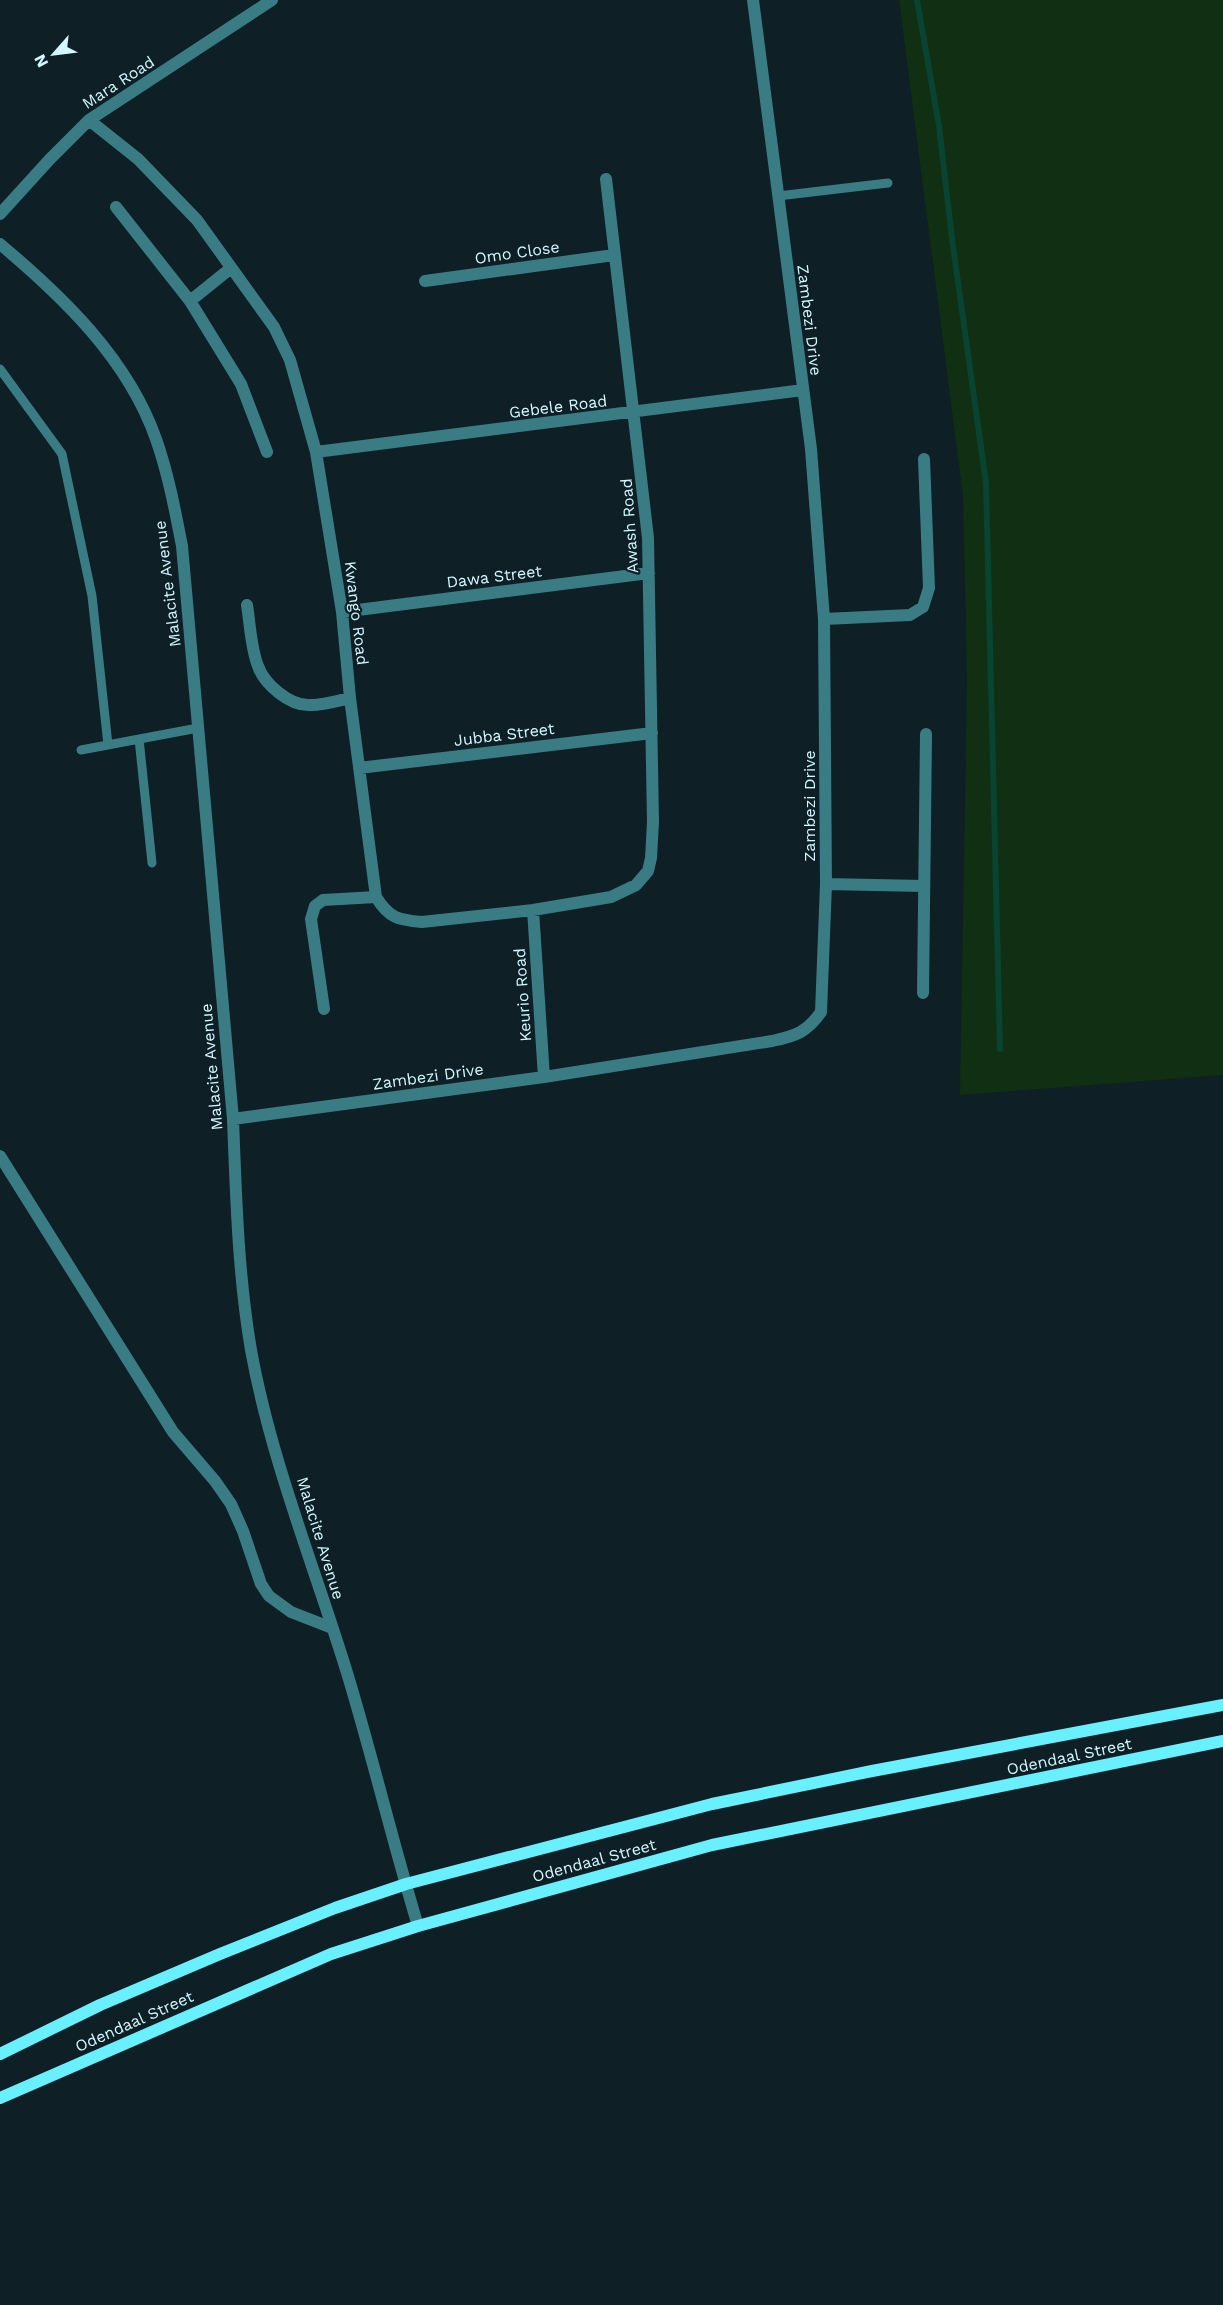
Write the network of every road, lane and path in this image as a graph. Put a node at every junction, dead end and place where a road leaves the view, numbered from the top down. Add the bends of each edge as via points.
1 (272, 0) edge
2 (753, 0) edge
3 (89, 120) junction
4 (606, 179) dead end
5 (888, 183) dead end
6 (778, 196) junction
7 (116, 207) dead end
8 (0, 214) edge
9 (0, 244) edge
10 (614, 255) junction
11 (231, 268) junction
12 (425, 281) dead end
13 (190, 301) junction
14 (0, 369) edge
15 (802, 390) junction
16 (635, 413) junction
17 (267, 452) dead end
18 (316, 452) junction
19 (924, 459) dead end
20 (649, 573) junction
21 (247, 605) dead end
22 (342, 612) junction
23 (824, 619) junction
24 (350, 698) junction
25 (198, 729) junction
26 (652, 733) junction
27 (926, 734) dead end
28 (139, 739) junction
29 (108, 745) junction
30 (81, 750) dead end
31 (360, 768) junction
32 (152, 863) dead end
33 (826, 884) junction
34 (924, 886) junction
35 (376, 897) junction
36 (533, 910) junction
37 (923, 993) dead end
38 (324, 1008) dead end
39 (544, 1077) junction
40 (233, 1119) junction
41 (0, 1156) edge
42 (332, 1628) junction
43 (1223, 1705) edge
44 (1223, 1741) edge
45 (406, 1884) junction
46 (418, 1926) junction
47 (0, 2054) edge
48 (0, 2098) edge

1 - 3 street, Mara Road
2 - 6 street, Zambezi Drive
3 - 8 street, Mara Road
3 - 11 street, Kwango Road via 138,159 196,220
4 - 10 street, Awash Road
5 - 6 lane
6 - 15 street, Zambezi Drive
7 - 13 street
9 - 25 street, Malacite Avenue via 98,339 122,370 156,437 182,546
10 - 12 street, Omo Close
10 - 16 street, Awash Road
11 - 13 street
11 - 18 street, Kwango Road via 282,342
13 - 17 street via 241,384
14 - 29 lane via 62,454 92,596
15 - 16 street, Gebele Road
15 - 23 street, Zambezi Drive via 811,449
16 - 18 street, Gebele Road
16 - 20 street, Awash Road
18 - 22 street, Kwango Road
19 - 23 street via 929,588 923,607 910,615
20 - 22 street, Dawa Street
20 - 26 street, Awash Road
21 - 24 street via 258,667 281,694 309,706
22 - 24 street, Kwango Road
23 - 33 street, Zambezi Drive
24 - 31 street, Kwango Road
25 - 28 lane
25 - 40 street, Malacite Avenue
26 - 31 street, Jubba Street
26 - 36 street, Awash Road via 653,822 648,871 636,885 611,897
27 - 34 street
28 - 29 lane
28 - 32 lane
29 - 30 lane
31 - 35 street, Kwango Road
33 - 34 street
33 - 39 street, Zambezi Drive via 821,1012 811,1027 772,1041
34 - 37 street
35 - 36 street via 384,911 395,918 422,922
35 - 38 street via 323,900 315,906 311,919
36 - 39 street, Keurio Road
39 - 40 street, Zambezi Drive
40 - 42 street, Malacite Avenue via 237,1214 251,1348 276,1450
41 - 42 street via 173,1432 231,1504 269,1596 291,1612
42 - 45 street, Malacite Avenue
43 - 45 street, Odendaal Street via 712,1804
44 - 46 street, Odendaal Street via 712,1845
45 - 46 street, Malacite Avenue
45 - 47 street, Odendaal Street via 220,1954 100,2005
46 - 48 street, Odendaal Street via 331,1954

